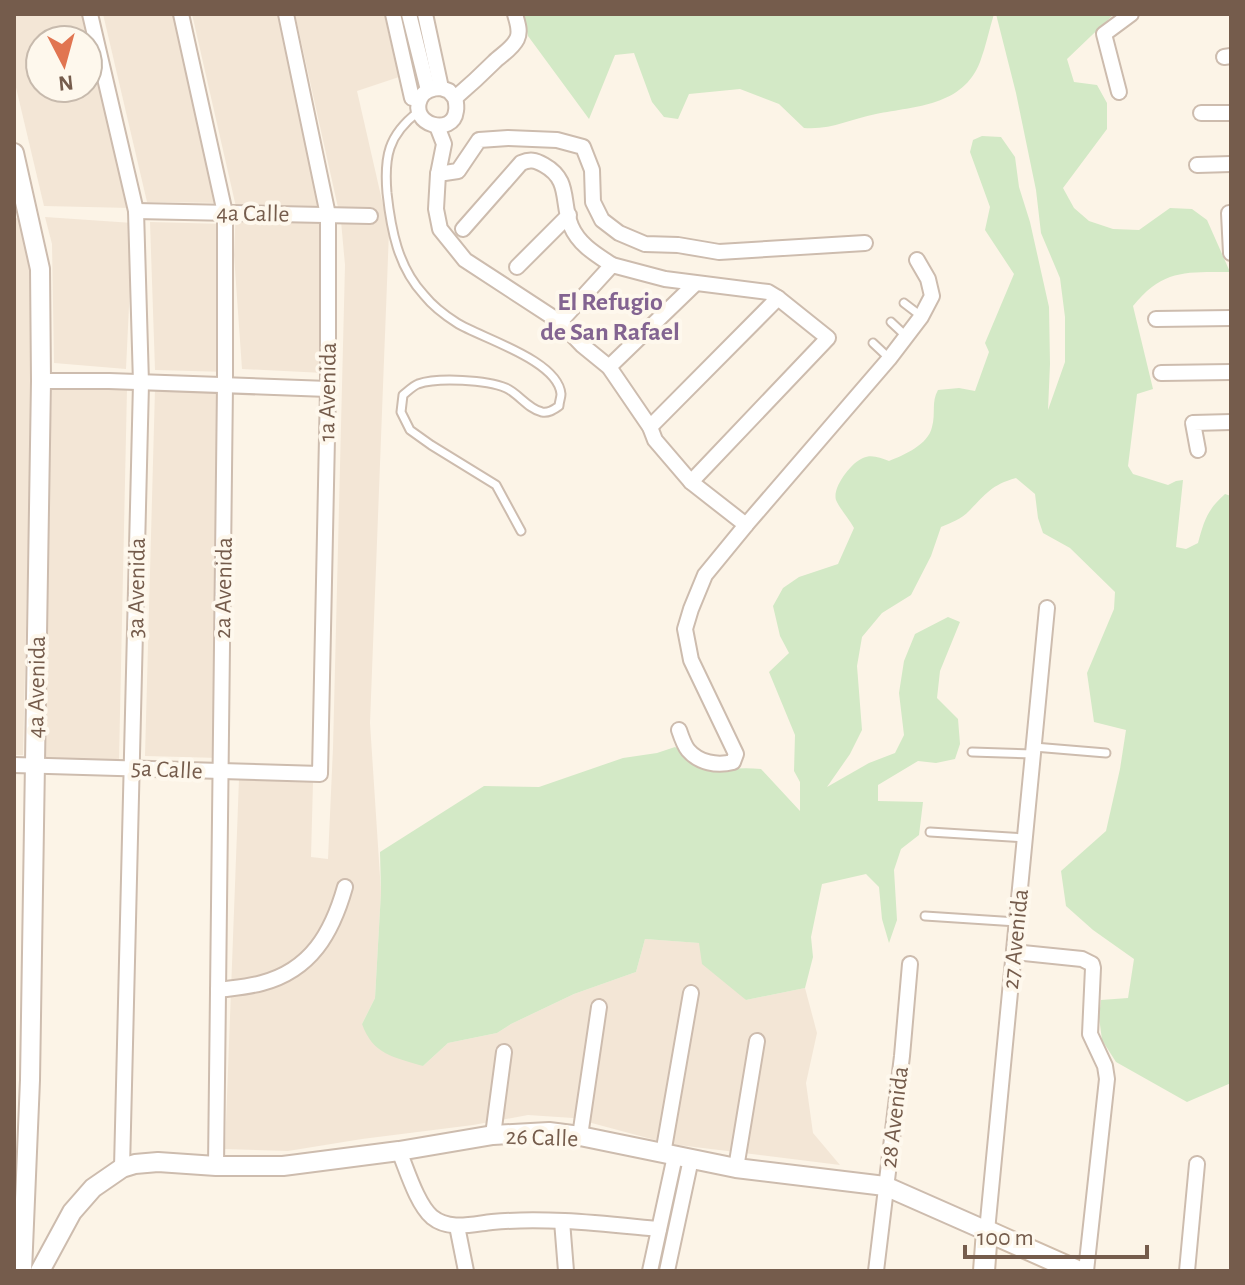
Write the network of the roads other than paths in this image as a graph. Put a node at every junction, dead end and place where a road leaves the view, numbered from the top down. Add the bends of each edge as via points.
1 (90, 14) edge
2 (181, 14) edge
3 (286, 14) edge
4 (393, 14) edge
5 (409, 14) edge
6 (515, 14) edge
7 (1131, 14) edge
8 (422, 24) edge
9 (434, 89) junction
10 (1119, 92) dead end
11 (455, 98) junction
12 (415, 105) junction
13 (1201, 113) dead end
14 (1231, 113) edge
15 (437, 126) junction
16 (14, 153) edge
17 (1231, 164) edge
18 (1197, 165) dead end
19 (438, 174) junction
20 (20, 211) edge
21 (136, 211) junction
22 (225, 213) junction
23 (1230, 213) edge
24 (328, 215) junction
25 (569, 215) junction
26 (370, 216) dead end
27 (463, 229) dead end
28 (865, 243) dead end
29 (1231, 253) edge
30 (917, 260) dead end
31 (612, 265) junction
32 (517, 267) dead end
33 (695, 284) junction
34 (778, 298) junction
35 (904, 303) dead end
36 (921, 317) junction
37 (1231, 318) edge
38 (1156, 319) dead end
39 (560, 322) junction
40 (891, 322) dead end
41 (907, 337) junction
42 (873, 343) dead end
43 (889, 359) junction
44 (609, 367) junction
45 (1231, 372) edge
46 (1161, 373) dead end
47 (41, 381) junction
48 (141, 383) junction
49 (225, 385) junction
50 (328, 389) junction
51 (1231, 422) edge
52 (650, 427) junction
53 (1198, 450) dead end
54 (691, 482) junction
55 (746, 525) junction
56 (521, 531) dead end
57 (1047, 608) dead end
58 (679, 730) dead end
59 (1034, 751) junction
60 (972, 752) dead end
61 (1106, 753) dead end
62 (14, 765) edge
63 (35, 766) junction
64 (132, 767) junction
65 (221, 772) junction
66 (320, 774) joint
67 (930, 832) dead end
68 (1025, 838) junction
69 (345, 887) dead end
70 (925, 916) dead end
71 (1017, 922) junction
72 (1014, 952) junction
73 (910, 964) dead end
74 (218, 990) junction
75 (691, 993) dead end
76 (599, 1007) dead end
77 (757, 1041) dead end
78 (504, 1052) dead end
79 (22, 1076) edge
80 (493, 1135) junction
81 (580, 1136) junction
82 (399, 1151) junction
83 (676, 1156) junction
84 (1197, 1164) dead end
85 (216, 1166) junction
86 (122, 1168) junction
87 (736, 1168) junction
88 (885, 1186) junction
89 (562, 1221) junction
90 (457, 1226) junction
91 (659, 1229) junction
92 (987, 1231) junction
93 (19, 1240) edge
94 (22, 1271) edge
95 (40, 1271) edge
96 (466, 1271) edge
97 (566, 1271) edge
98 (650, 1271) edge
99 (667, 1271) edge
100 (876, 1271) edge
101 (984, 1271) edge
102 (1077, 1271) edge
103 (1086, 1271) edge
104 (1187, 1271) edge

1 - 21 street, 3a Avenida
2 - 22 street, 2a Avenida
3 - 24 street, 1a Avenida
4 - 12 street
5 - 8 street
6 - 11 street via 518,37 511,47
7 - 10 street via 1104,34
8 - 9 street
9 - 11 street via 449,91
9 - 12 street
11 - 15 street via 452,120
12 - 15 street via 422,119
12 - 56 lane via 392,140 385,166 390,224 404,268 424,296 455,322 523,354 554,379 561,393 559,406 543,412 506,388 437,381 417,384 403,395 401,412 410,430 496,485
13 - 14 street
15 - 19 street via 444,144
16 - 20 street, 4a Avenida
17 - 18 street
19 - 28 street via 458,171 479,140 557,140 583,147 592,170 593,202 602,220 645,244 719,252
19 - 39 street via 440,229 465,260
20 - 47 street, 4a Avenida via 40,269
21 - 22 street, 4a Calle
21 - 48 street, 3a Avenida
22 - 24 street, 4a Calle
22 - 49 street, 2a Avenida
23 - 29 street
24 - 26 street, 4a Calle
24 - 50 street, 1a Avenida
25 - 27 street via 562,181 554,170 529,160
25 - 31 street via 571,227 588,249
25 - 32 street
30 - 36 street via 932,296
31 - 33 street
31 - 39 street
33 - 34 street via 768,292
33 - 44 street
34 - 52 street
34 - 54 street via 828,338
35 - 36 lane
36 - 41 street
37 - 38 street
39 - 44 street
40 - 41 lane
41 - 43 street
42 - 43 lane
43 - 55 street
44 - 52 street
45 - 46 street
47 - 48 street
47 - 63 street, 4a Avenida
48 - 49 street
48 - 64 street, 3a Avenida
49 - 50 street
49 - 65 street, 2a Avenida
50 - 66 street, 1a Avenida
51 - 53 street via 1193,423
52 - 54 street
54 - 55 street
55 - 58 street via 705,575 685,629 691,660 736,754 733,762 707,763 687,749
57 - 59 street, 27 Avenida
59 - 60 lane
59 - 61 lane
59 - 68 street, 27 Avenida
62 - 63 street, 5a Calle
63 - 64 street, 5a Calle
63 - 79 street, 4a Avenida
64 - 65 street, 5a Calle
64 - 86 street, 3a Avenida
65 - 66 street, 5a Calle
65 - 74 street, 2a Avenida
67 - 68 lane
68 - 71 street, 27 Avenida
69 - 74 street via 332,927 303,963 260,984
70 - 71 lane
71 - 72 street, 27 Avenida
72 - 92 street, 27 Avenida
72 - 103 street via 1092,964 1090,1034 1107,1079
73 - 88 street, 28 Avenida
74 - 85 street, 2a Avenida
75 - 83 street
76 - 81 street
77 - 87 street
78 - 80 street
79 - 93 street, 4a Avenida
80 - 81 street, 26 Calle
80 - 82 street, 26 Calle
81 - 83 street, 26 Calle
82 - 85 street, 26 Calle via 283,1166
82 - 90 street via 427,1211
83 - 87 street, 26 Calle
83 - 91 street
83 - 99 street
84 - 104 street
85 - 86 street, 26 Calle via 158,1162
86 - 95 street, 26 Calle via 93,1188 72,1212
87 - 88 street, 26 Calle
88 - 92 street, 26 Calle
88 - 100 street, 28 Avenida
89 - 90 street
89 - 91 street
89 - 97 street
90 - 96 street
91 - 98 street
92 - 101 main road, 27 Avenida
92 - 102 main road, 26 Calle
93 - 94 street, 4a Avenida

